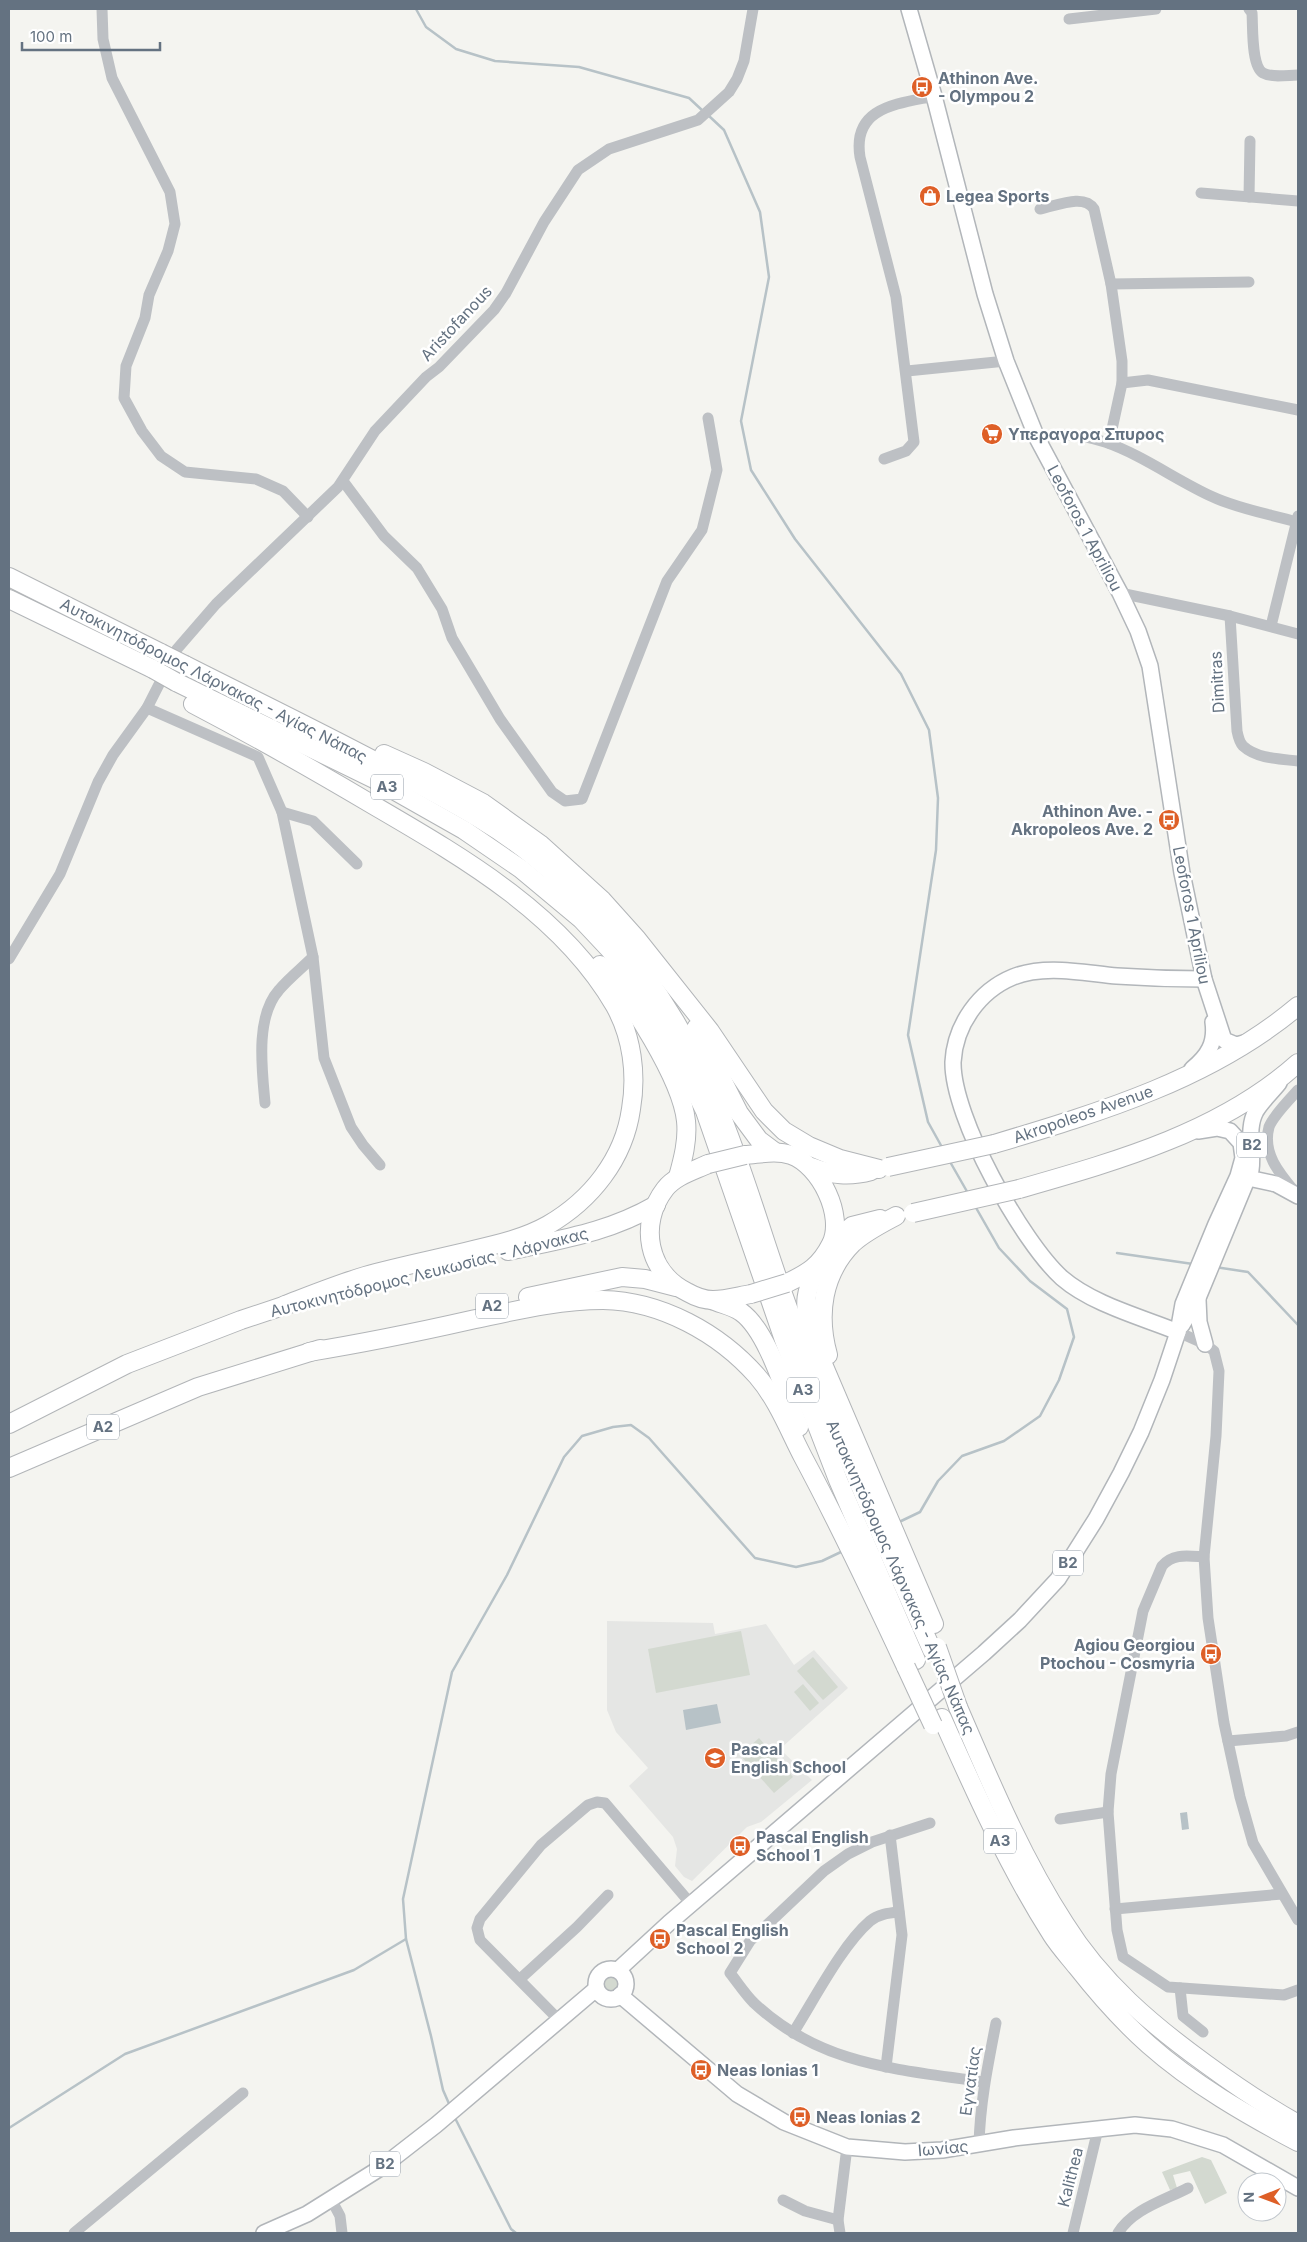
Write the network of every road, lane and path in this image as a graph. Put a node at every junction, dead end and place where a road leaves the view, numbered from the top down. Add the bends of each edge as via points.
1 (102, 9) edge
2 (753, 9) edge
3 (909, 9) edge
4 (1156, 9) edge
5 (1249, 9) edge
6 (1120, 11) edge
7 (1069, 19) dead end
8 (1298, 75) edge
9 (934, 96) junction
10 (1250, 140) dead end
11 (1200, 193) dead end
12 (1249, 197) junction
13 (1298, 201) edge
14 (1040, 209) dead end
15 (1249, 282) dead end
16 (1110, 284) junction
17 (1006, 361) junction
18 (906, 371) junction
19 (1122, 383) junction
20 (1298, 410) edge
21 (708, 418) dead end
22 (1037, 438) junction
23 (1109, 443) junction
24 (884, 459) dead end
25 (343, 481) junction
26 (308, 517) junction
27 (1298, 519) edge
28 (9, 577) edge
29 (1120, 594) junction
30 (9, 599) edge
31 (9, 608) edge
32 (1230, 616) junction
33 (1271, 626) junction
34 (1298, 634) edge
35 (169, 651) junction
36 (150, 675) junction
37 (173, 687) junction
38 (197, 693) junction
39 (147, 708) junction
40 (295, 720) junction
41 (1298, 761) edge
42 (282, 812) junction
43 (357, 864) dead end
44 (313, 957) junction
45 (9, 960) edge
46 (1204, 978) junction
47 (670, 982) junction
48 (1210, 998) junction
49 (1298, 1006) edge
50 (1248, 1042) junction
51 (1293, 1068) edge
52 (1180, 1079) junction
53 (1298, 1090) edge
54 (265, 1103) dead end
55 (1187, 1133) junction
56 (775, 1152) junction
57 (380, 1165) dead end
58 (811, 1167) junction
59 (883, 1168) junction
60 (678, 1177) junction
61 (1243, 1177) junction
62 (1298, 1195) edge
63 (656, 1205) junction
64 (896, 1216) junction
65 (832, 1243) junction
66 (821, 1261) junction
67 (1205, 1266) junction
68 (676, 1287) junction
69 (1198, 1298) junction
70 (712, 1300) junction
71 (285, 1305) junction
72 (1178, 1332) junction
73 (1205, 1344) junction
74 (309, 1352) junction
75 (846, 1422) junction
76 (9, 1424) edge
77 (9, 1468) edge
78 (837, 1520) junction
79 (1204, 1557) junction
80 (937, 1647) junction
81 (911, 1663) junction
82 (1298, 1732) edge
83 (1228, 1741) junction
84 (1108, 1812) junction
85 (1060, 1818) dead end
86 (930, 1822) dead end
87 (890, 1835) junction
88 (1282, 1894) junction
89 (608, 1895) dead end
90 (691, 1904) junction
91 (1116, 1909) junction
92 (899, 1912) junction
93 (1298, 1920) edge
94 (618, 1970) junction
95 (520, 1979) junction
96 (1180, 1988) junction
97 (596, 1989) junction
98 (1298, 1990) edge
99 (620, 1995) junction
100 (560, 2021) junction
101 (996, 2023) dead end
102 (1203, 2032) dead end
103 (794, 2033) junction
104 (886, 2067) junction
105 (984, 2082) junction
106 (243, 2094) dead end
107 (1298, 2124) edge
108 (1098, 2129) junction
109 (1298, 2142) edge
110 (979, 2145) junction
111 (847, 2147) junction
112 (1188, 2188) dead end
113 (1298, 2188) edge
114 (331, 2199) junction
115 (783, 2200) dead end
116 (838, 2220) junction
117 (74, 2233) edge
118 (264, 2233) edge
119 (342, 2233) edge
120 (840, 2233) edge
121 (1072, 2233) edge
122 (1118, 2233) edge

1 - 26 street via 103,39 112,78 170,192 175,224 126,366 124,398 142,431 161,456 177,467 185,472 256,479 283,491
2 - 25 street, Aristofanous via 744,61 737,79 719,103 703,116 678,128 610,149 578,170 494,310 375,431
3 - 9 main road, Leoforos 1 Apriliou
4 - 6 street
5 - 8 street via 1258,68 1271,75
6 - 7 street
9 - 17 main road, Leoforos 1 Apriliou via 985,294
9 - 18 street via 878,111 864,124 858,147 896,297
10 - 12 street
11 - 12 street
12 - 13 street
14 - 16 street via 1083,200 1090,203
15 - 16 street
16 - 19 street via 1122,361
17 - 18 street
17 - 22 main road, Leoforos 1 Apriliou
18 - 24 street via 914,442 906,451
19 - 20 street via 1148,380
19 - 23 street
21 - 25 street via 717,470 702,530 667,581 582,798 565,801 552,792 500,719 452,638 442,609 417,568 384,536
22 - 23 street via 1073,434
22 - 29 main road, Leoforos 1 Apriliou
23 - 27 street via 1214,498
25 - 26 street, Aristofanous
26 - 35 street, Aristofanous
27 - 33 street
28 - 35 highway, Αυτοκινητόδρομος Λάρνακας - Αγίας Νάπας / A3
29 - 32 street
29 - 46 main road, Leoforos 1 Apriliou via 1150,666 1182,873
30 - 36 highway, Αυτοκινητόδρομος Λάρνακας - Αγίας Νάπας
31 - 36 highway
32 - 33 street
32 - 41 street, Dimitras via 1236,731 1242,745 1254,753
33 - 34 street
35 - 39 street, Aristofanous
35 - 40 highway, Αυτοκινητόδρομος Λάρνακας - Αγίας Νάπας / A3, bridge via 184,665
36 - 37 highway
37 - 38 highway, Αυτοκινητόδρομος Λάρνακας - Αγίας Νάπας / A3
37 - 71 highway via 449,849 507,889 563,939 598,980 616,1008 633,1062 629,1122 618,1151 605,1176 572,1209 547,1226 511,1241 364,1276
38 - 60 highway via 454,841 514,882 566,930 607,973 670,1072 686,1120 686,1142
38 - 81 highway, Αυτοκινητόδρομος Λάρνακας - Αγίας Νάπας / A3 via 374,779 464,830 521,869 581,919 611,951 671,1041 705,1111 784,1340
39 - 42 street via 258,757
39 - 45 street, Aristofanous via 98,782 60,874
40 - 47 highway via 353,740 483,803 540,844 602,900
40 - 80 highway, Αυτοκινητόδρομος Λάρνακας - Αγίας Νάπας / A3 via 475,815 532,855 590,909 655,988 683,1034 717,1105 796,1332 854,1475
42 - 43 street via 313,821
42 - 44 street
44 - 54 street via 278,991 266,1013 262,1054
44 - 57 street via 324,1058 351,1127
46 - 48 main road, Leoforos 1 Apriliou
46 - 72 main road via 1055,971 1036,971 1013,977 989,990 972,1009 962,1026 953,1062 960,1105 974,1138 1005,1201 1046,1263 1064,1280 1100,1301
47 - 56 highway via 738,1113 754,1134
47 - 59 highway via 710,1031 764,1111 784,1131 840,1160
48 - 50 main road, Leoforos 1 Apriliou via 1224,1040 1236,1045
48 - 52 main road, Leoforos 1 Apriliou via 1214,1035 1210,1049 1201,1062
49 - 50 highway, Akropoleos Avenue
50 - 52 highway, Akropoleos Avenue
51 - 55 highway, B2 via 1240,1105
51 - 61 main road, B2 via 1259,1106 1252,1119 1252,1161
52 - 59 highway, Akropoleos Avenue, bridge via 1109,1108 994,1144
53 - 62 street via 1270,1126 1268,1153
55 - 61 main road, B2 via 1223,1128 1234,1134 1241,1143
55 - 64 highway, B2, bridge via 1160,1145 1020,1189
56 - 58 highway via 791,1155
56 - 60 highway, bridge via 708,1164
58 - 59 highway, Akropoleos Avenue via 829,1174 844,1175
58 - 65 highway via 830,1201 834,1229
60 - 63 highway via 664,1190
61 - 62 main road via 1276,1184
61 - 67 main road, B2
63 - 68 highway via 650,1217 649,1241 656,1263
63 - 71 highway, Αυτοκινητόδρομος Λευκωσίας - Λάρνακας via 614,1226 586,1234
64 - 65 highway, B2 via 852,1226
64 - 75 highway via 854,1243 840,1258 828,1280 822,1304 823,1334
65 - 66 highway
66 - 70 highway, bridge via 811,1272 786,1283 751,1294
66 - 75 highway via 809,1282 806,1316
67 - 69 main road, B2
67 - 72 main road, B2 via 1183,1304
68 - 70 highway
68 - 74 highway, A2 via 622,1277 592,1282 365,1335
69 - 72 main road, B2
69 - 73 main road via 1199,1322
70 - 78 highway via 739,1310 752,1321 763,1338
71 - 76 highway, Αυτοκινητόδρομος Λευκωσίας - Λάρνακας via 127,1364
72 - 73 street
72 - 90 main road, B2 via 1162,1380 1122,1473 1058,1579 984,1653
73 - 79 street via 1214,1351 1219,1371
74 - 77 highway, A2 via 198,1387
74 - 78 highway via 575,1301 634,1303 675,1316 721,1342 757,1377 777,1406
75 - 80 highway via 901,1548
78 - 81 highway
79 - 83 street via 1208,1618
79 - 84 street via 1179,1556 1166,1561 1143,1611 1111,1774
80 - 107 highway via 1036,1858 1072,1919 1110,1970 1161,2031 1261,2104
81 - 109 highway, Αυτοκινητόδρομος Λάρνακας - Αγίας Νάπας / A3 via 937,1721 1014,1869 1052,1936 1095,1990 1149,2045 1188,2075 1253,2118
82 - 83 street
83 - 88 street via 1253,1843
84 - 85 street
84 - 91 street
86 - 87 street
87 - 92 street
87 - 103 street via 848,1854 824,1871 750,1940 730,1973 753,2002
88 - 91 street
88 - 93 street
89 - 95 street
90 - 94 main road, B2
90 - 95 street via 605,1803 588,1805 541,1845 480,1919 480,1940
91 - 96 street via 1124,1957 1168,1988
92 - 103 street via 871,1920 849,1944
92 - 104 street via 902,1935
94 - 97 main road, B2 via 602,1971 596,1979
94 - 99 main road via 626,1982
95 - 100 street
96 - 98 street via 1284,1995
96 - 102 street via 1182,2016
97 - 99 main road via 606,1998
97 - 100 main road, B2
99 - 111 main road, Ιωνίας via 737,2094 784,2122
100 - 114 main road, B2 via 382,2167
101 - 105 street, Εγνατίας
103 - 104 street via 847,2059
104 - 105 street
105 - 110 street, Εγνατίας
106 - 117 street
108 - 110 main road, Ιωνίας
108 - 113 main road, Ιωνίας via 1135,2125 1180,2132 1223,2145
108 - 121 street, Kalithea
110 - 111 main road, Ιωνίας via 905,2152
111 - 116 street
112 - 122 street via 1139,2211 1125,2221
114 - 118 main road, B2 via 307,2214
114 - 119 street via 340,2216
115 - 116 street via 805,2211
116 - 120 street

